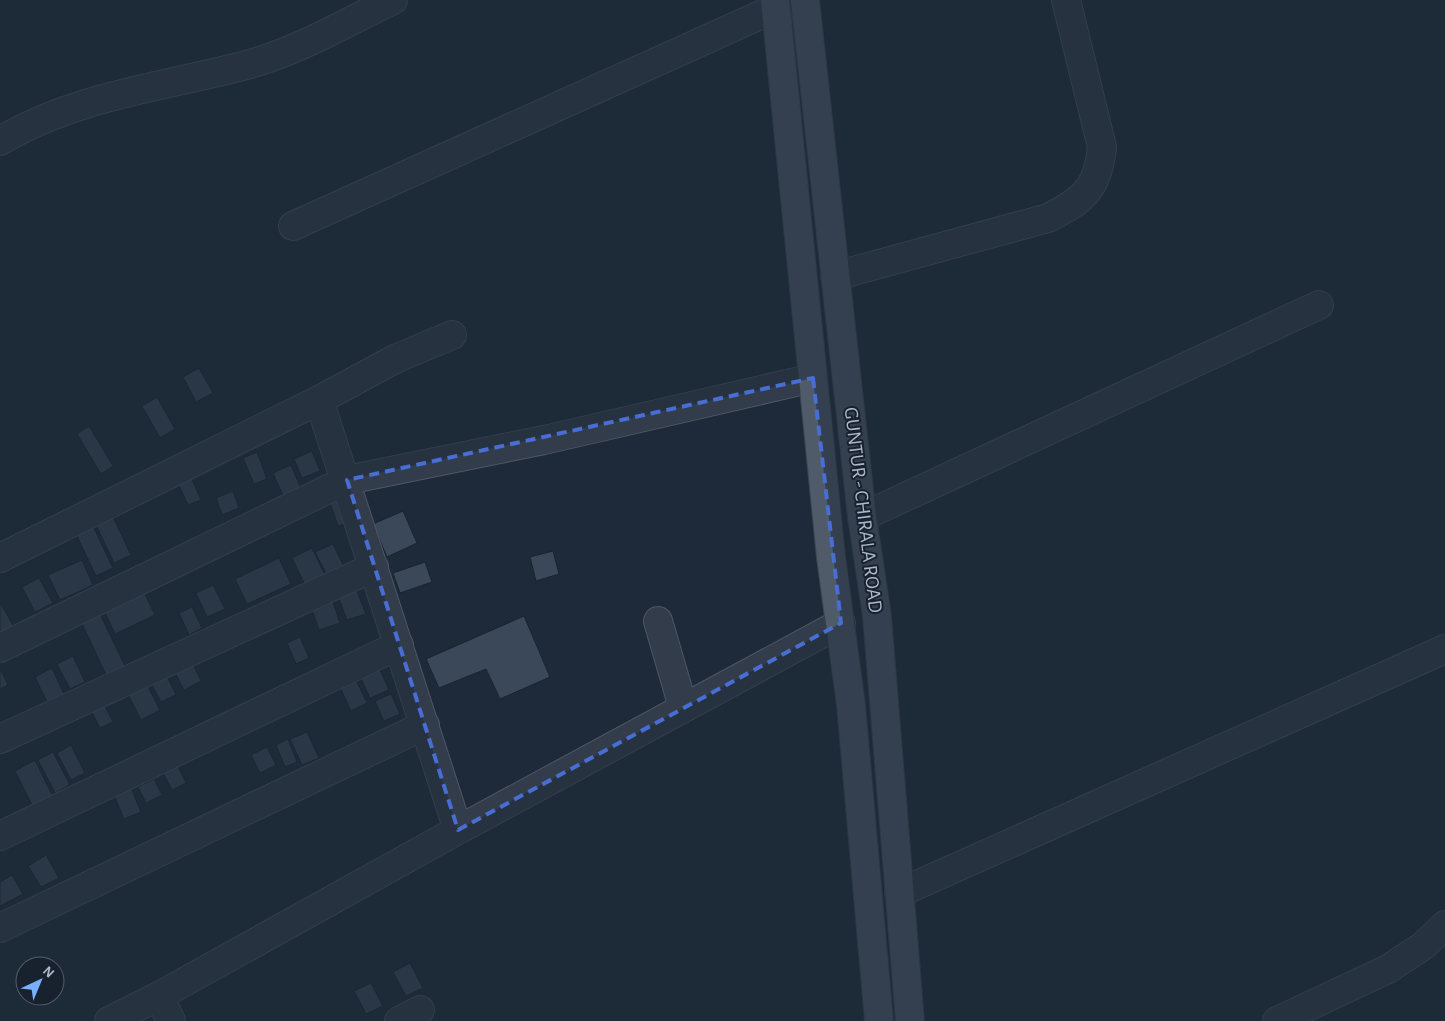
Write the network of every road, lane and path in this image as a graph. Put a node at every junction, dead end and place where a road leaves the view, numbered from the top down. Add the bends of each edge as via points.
1 (393, 0) edge
2 (806, 0) edge
3 (1066, 0) edge
4 (775, 4) edge
5 (0, 141) edge
6 (293, 226) dead end
7 (835, 276) junction
8 (1319, 305) dead end
9 (452, 335) dead end
10 (813, 378) junction
11 (319, 400) junction
12 (346, 480) junction
13 (862, 516) junction
14 (0, 558) edge
15 (374, 567) junction
16 (658, 621) dead end
17 (841, 622) junction
18 (399, 645) junction
19 (0, 648) edge
20 (1445, 649) edge
21 (683, 707) junction
22 (425, 725) junction
23 (0, 739) edge
24 (458, 830) junction
25 (0, 836) edge
26 (899, 893) junction
27 (0, 928) edge
28 (1442, 928) edge
29 (1445, 957) edge
30 (159, 996) junction
31 (109, 1021) edge
32 (171, 1021) edge
33 (880, 1021) edge
34 (910, 1021) edge
35 (1277, 1021) edge

1 - 5 street via 292,48 252,63 83,104 41,118
2 - 7 main road, GUNTUR - CHIRALA ROAD
3 - 7 street via 1102,147 1100,168 1091,188 1073,205 1048,218
4 - 6 street
4 - 10 main road, GUNTUR - CHIRALA ROAD
7 - 13 main road, GUNTUR - CHIRALA ROAD
8 - 13 street
9 - 11 street via 395,359
10 - 12 street via 544,440
10 - 17 main road, GUNTUR - CHIRALA ROAD via 831,557
11 - 12 street
11 - 14 street
12 - 15 street
12 - 19 street
13 - 26 main road, GUNTUR - CHIRALA ROAD via 877,616
15 - 18 street
15 - 23 street
16 - 21 street
17 - 21 street
17 - 33 main road, GUNTUR - CHIRALA ROAD
18 - 22 street
18 - 25 street
20 - 26 street
21 - 24 street
22 - 24 street
22 - 27 street
24 - 30 street
26 - 34 main road, GUNTUR - CHIRALA ROAD
28 - 29 street
28 - 35 street via 1423,946 1388,969
30 - 31 street
30 - 32 street

